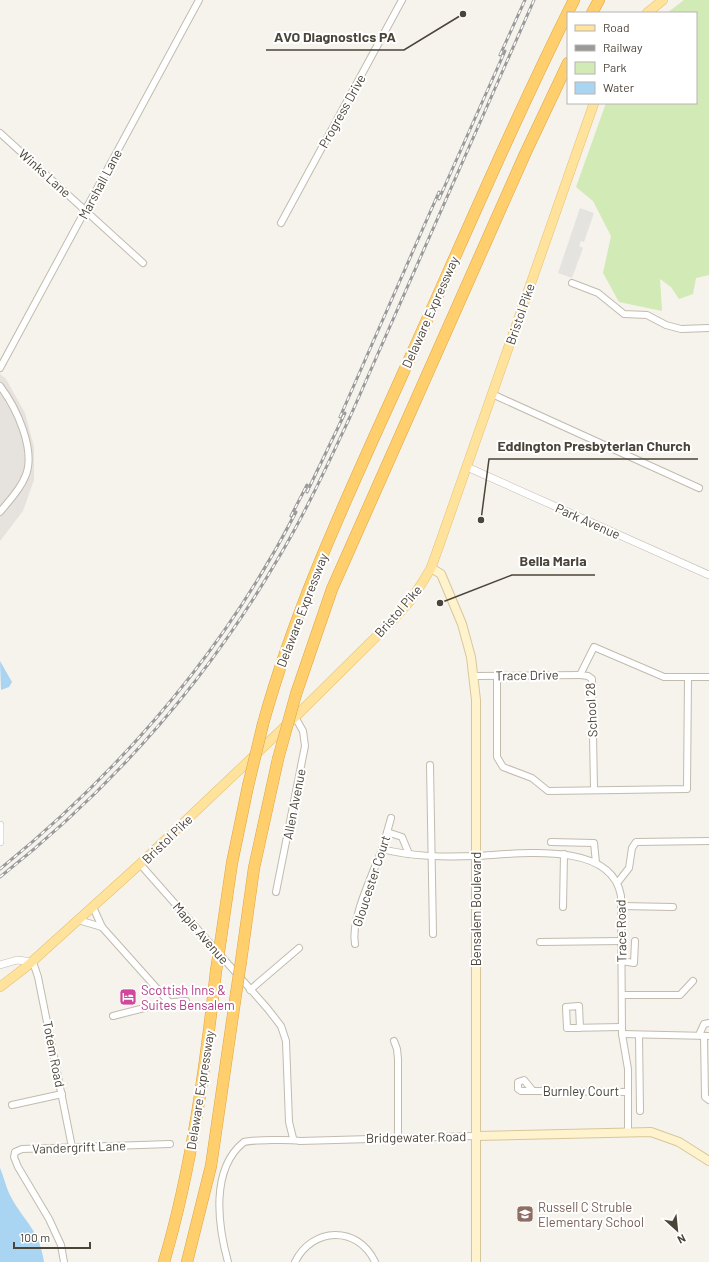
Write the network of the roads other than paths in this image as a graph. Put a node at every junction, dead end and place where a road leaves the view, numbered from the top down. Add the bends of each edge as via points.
1 (199, 0) edge
2 (402, 0) edge
3 (574, 0) edge
4 (599, 0) edge
5 (663, 0) edge
6 (568, 12) edge
7 (593, 12) edge
8 (648, 12) edge
9 (567, 15) edge
10 (567, 65) edge
11 (594, 104) edge
12 (0, 133) edge
13 (85, 210) junction
14 (281, 223) dead end
15 (143, 263) dead end
16 (572, 283) dead end
17 (709, 328) edge
18 (0, 368) edge
19 (0, 386) edge
20 (492, 394) junction
21 (467, 467) junction
22 (699, 488) dead end
23 (0, 512) edge
24 (431, 568) junction
25 (709, 575) edge
26 (496, 675) junction
27 (580, 675) junction
28 (474, 676) junction
29 (688, 677) junction
30 (709, 677) edge
31 (295, 717) junction
32 (430, 765) dead end
33 (594, 789) junction
34 (391, 818) dead end
35 (0, 825) edge
36 (387, 832) junction
37 (709, 841) edge
38 (0, 842) edge
39 (551, 842) dead end
40 (382, 849) junction
41 (410, 854) junction
42 (564, 854) junction
43 (432, 855) junction
44 (475, 856) junction
45 (596, 863) junction
46 (140, 864) junction
47 (618, 882) junction
48 (276, 892) dead end
49 (621, 906) junction
50 (673, 906) dead end
51 (93, 907) junction
52 (563, 907) dead end
53 (78, 920) junction
54 (102, 927) junction
55 (433, 934) dead end
56 (622, 941) junction
57 (635, 941) dead end
58 (540, 942) dead end
59 (355, 944) dead end
60 (299, 948) dead end
61 (621, 961) junction
62 (33, 962) junction
63 (4, 964) edge
64 (20, 972) junction
65 (693, 981) dead end
66 (0, 987) edge
67 (250, 990) junction
68 (622, 995) junction
69 (186, 1001) dead end
70 (170, 1002) junction
71 (113, 1016) dead end
72 (709, 1023) edge
73 (622, 1027) junction
74 (580, 1028) dead end
75 (622, 1034) junction
76 (639, 1034) junction
77 (704, 1036) edge
78 (394, 1042) dead end
79 (707, 1088) edge
80 (533, 1091) dead end
81 (628, 1092) junction
82 (62, 1094) junction
83 (709, 1100) edge
84 (12, 1105) dead end
85 (640, 1111) dead end
86 (628, 1132) junction
87 (476, 1136) junction
88 (398, 1137) junction
89 (293, 1138) junction
90 (170, 1144) dead end
91 (72, 1147) junction
92 (709, 1161) edge
93 (64, 1262) edge
94 (164, 1262) edge
95 (187, 1262) edge
96 (228, 1262) edge
97 (295, 1262) edge
98 (375, 1262) edge
99 (476, 1262) edge

1 - 13 street, Marshall Lane
2 - 14 street, Progress Drive
3 - 6 highway, Delaware Expressway, bridge
4 - 7 highway
5 - 8 main road
9 - 94 highway, Delaware Expressway, bridge via 507,140 328,542 295,624 264,724 237,835 192,1140 181,1198
10 - 95 highway, Delaware Expressway, bridge via 335,582 296,694 278,759 254,868 215,1145
11 - 20 main road, Bristol Pike
12 - 13 street, Winks Lane
13 - 15 street, Winks Lane
13 - 18 street, Marshall Lane
16 - 17 street via 598,293 624,314 647,315 666,325 681,329
19 - 23 street via 19,417 28,460 26,477
20 - 21 main road, Bristol Pike
20 - 22 street
21 - 24 main road, Bristol Pike
21 - 25 street, Park Avenue
24 - 28 main road, Bensalem Boulevard via 441,574 455,603 469,646
24 - 31 main road, Bristol Pike via 419,589 402,610
26 - 27 street, Trace Drive
26 - 28 street, Trace Drive
26 - 33 street via 497,757 503,767 532,778 548,791
27 - 29 street, School 28 via 594,647 664,677
27 - 33 street, School 28 via 592,679
28 - 44 main road, Bensalem Boulevard via 477,710
29 - 30 street, School 28
29 - 33 street via 687,790
31 - 46 main road, Bristol Pike
31 - 48 street, Allen Avenue via 304,731 305,746
32 - 43 street
34 - 36 street, Gloucester Court
35 - 38 street
36 - 40 street, Gloucester Court
36 - 41 street via 402,837
37 - 47 street via 636,842 632,848 629,868
39 - 45 street via 594,842
40 - 41 street, Trace Road
40 - 59 street, Gloucester Court via 357,922
41 - 43 street, Trace Road
42 - 44 street, Trace Road
42 - 45 street, Trace Road via 576,855
42 - 52 street
43 - 44 street, Trace Road
43 - 55 street
44 - 87 main road, Bensalem Boulevard
45 - 47 street, Trace Road via 611,872
46 - 51 main road, Bristol Pike
46 - 67 street, Maple Avenue
47 - 49 street, Trace Road
49 - 50 street
49 - 56 street, Trace Road
51 - 53 main road, Bristol Pike
51 - 54 street
53 - 54 street
53 - 62 main road, Bristol Pike
54 - 70 street
56 - 58 street
56 - 61 street, Trace Road
57 - 61 street via 634,963
60 - 67 street
61 - 68 street, Trace Road
62 - 63 street via 18,960
62 - 64 main road, Bristol Pike
62 - 82 street, Totem Road
63 - 64 street
64 - 66 main road, Bristol Pike
65 - 68 street via 680,995
67 - 89 street, Maple Avenue via 284,1032 287,1048 289,1122
68 - 73 street, Trace Road
69 - 70 street
70 - 71 street
72 - 77 street via 704,1024
73 - 74 street
73 - 75 street, Trace Road
75 - 76 street
75 - 81 street, Trace Road via 628,1069
76 - 77 street
76 - 85 street
77 - 79 street
78 - 88 street via 398,1059
79 - 83 street via 705,1096
80 - 81 street, Burnley Court
81 - 86 street, Trace Road
82 - 84 street
82 - 91 street, Totem Road
86 - 87 main road, Bridgewater Road
86 - 92 main road, Bridgewater Road via 663,1135
87 - 88 street, Bridgewater Road
87 - 99 main road, Bensalem Boulevard
88 - 89 street, Bridgewater Road via 300,1141
89 - 96 street, Bridgewater Road via 244,1142 235,1150 226,1167 219,1205
90 - 91 street, Vandergrift Lane
91 - 93 street, Vandergrift Lane via 22,1148 14,1154 18,1167 56,1234
97 - 98 street via 312,1242 338,1235 350,1237 362,1244

